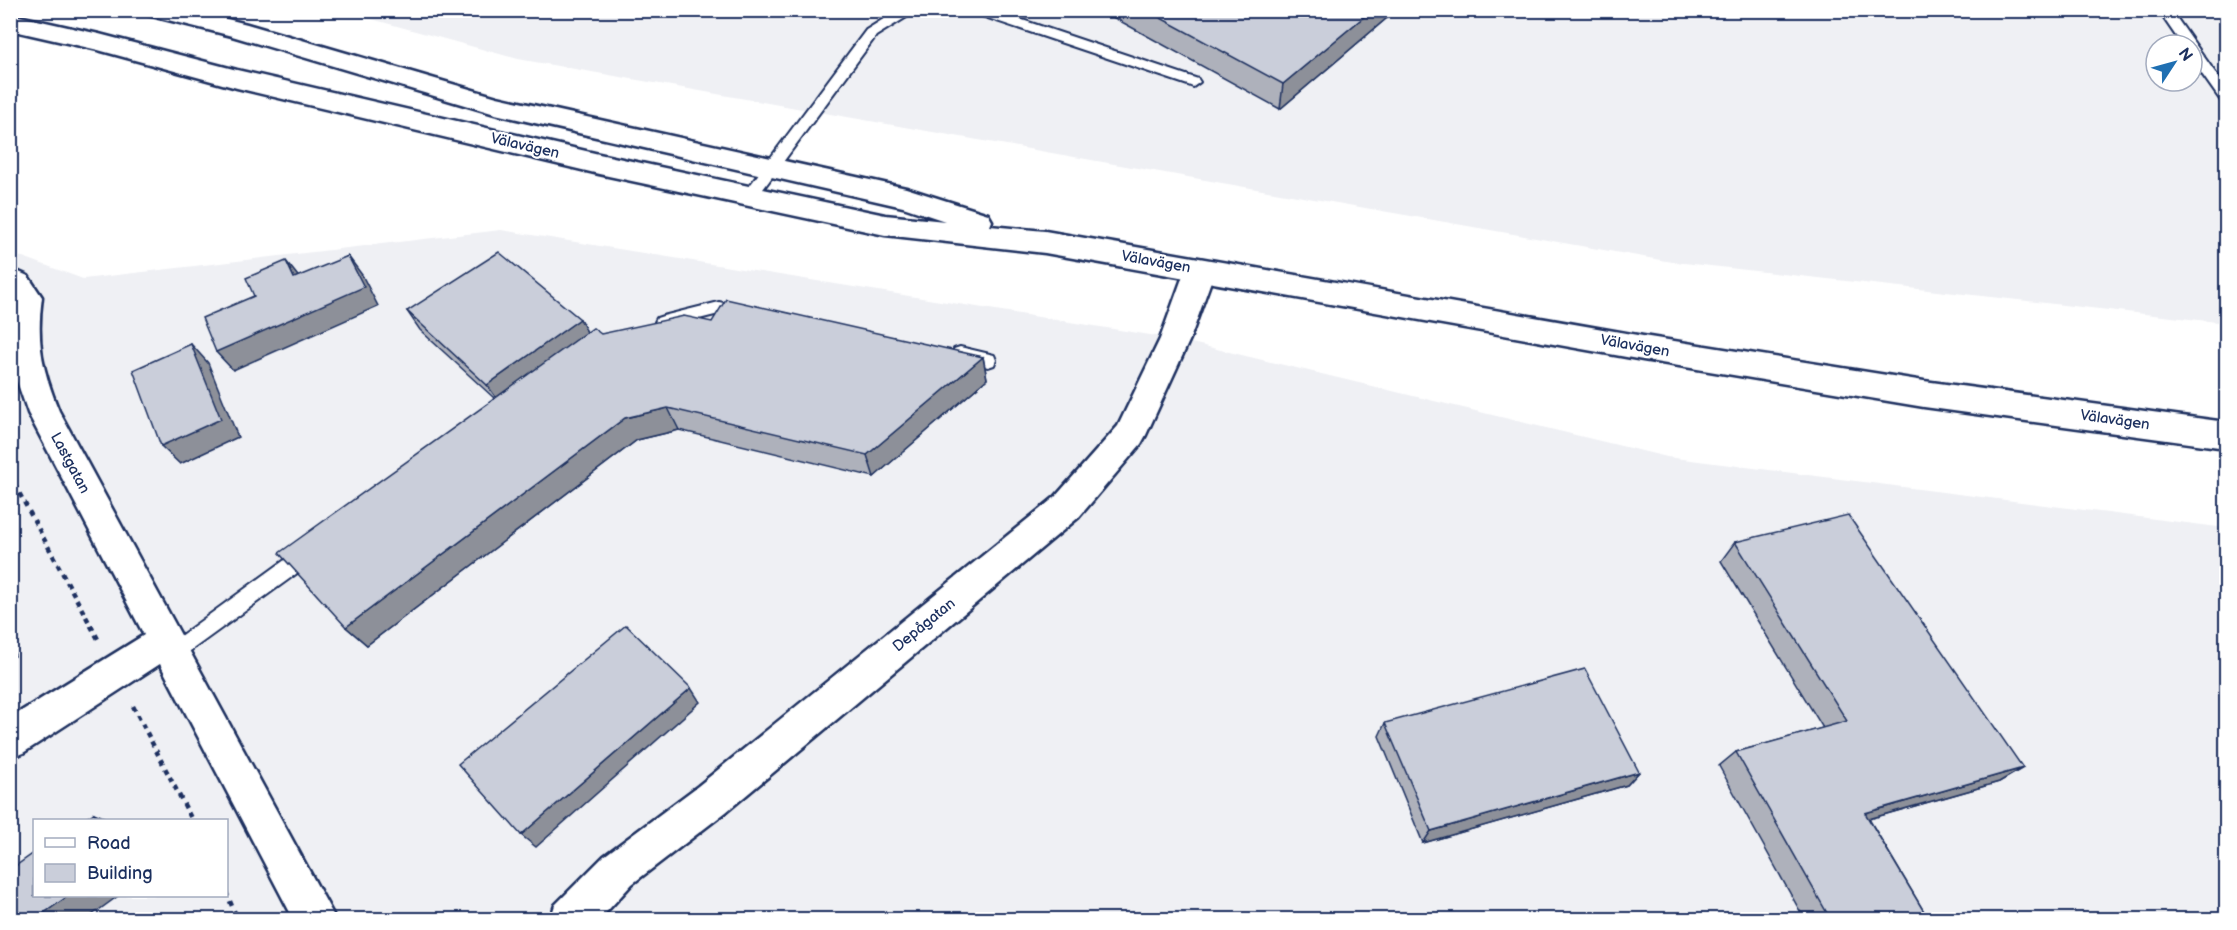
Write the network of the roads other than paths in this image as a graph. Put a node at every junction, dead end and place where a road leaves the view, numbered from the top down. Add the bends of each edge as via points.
1 (157, 10) edge
2 (912, 10) edge
3 (978, 10) edge
4 (2168, 12) edge
5 (10, 22) edge
6 (2181, 33) edge
7 (2204, 67) edge
8 (1193, 82) dead end
9 (2226, 98) edge
10 (771, 168) junction
11 (750, 196) junction
12 (1045, 242) junction
13 (1200, 270) junction
14 (10, 279) edge
15 (766, 317) edge
16 (642, 328) edge
17 (942, 351) edge
18 (988, 360) dead end
19 (2226, 435) edge
20 (323, 543) edge
21 (169, 647) junction
22 (10, 740) edge
23 (316, 920) edge
24 (570, 920) edge

1 - 10 main road, Välavägen via 495,105
2 - 10 lane via 871,33
3 - 8 lane
4 - 6 lane
5 - 11 main road, Välavägen via 237,80
7 - 9 lane
10 - 11 lane
10 - 12 main road, Välavägen via 906,198
11 - 12 main road, Välavägen via 885,225
12 - 13 main road, Välavägen
13 - 19 main road, Välavägen via 1924,394
13 - 24 main road, Depågatan via 1175,339 1130,435 1067,507 721,791 618,870
14 - 21 main road, Lastgatan via 27,297 22,346 44,413
15 - 16 lane via 719,308
17 - 18 lane
20 - 21 lane
21 - 22 main road
21 - 23 main road, Lastgatan

